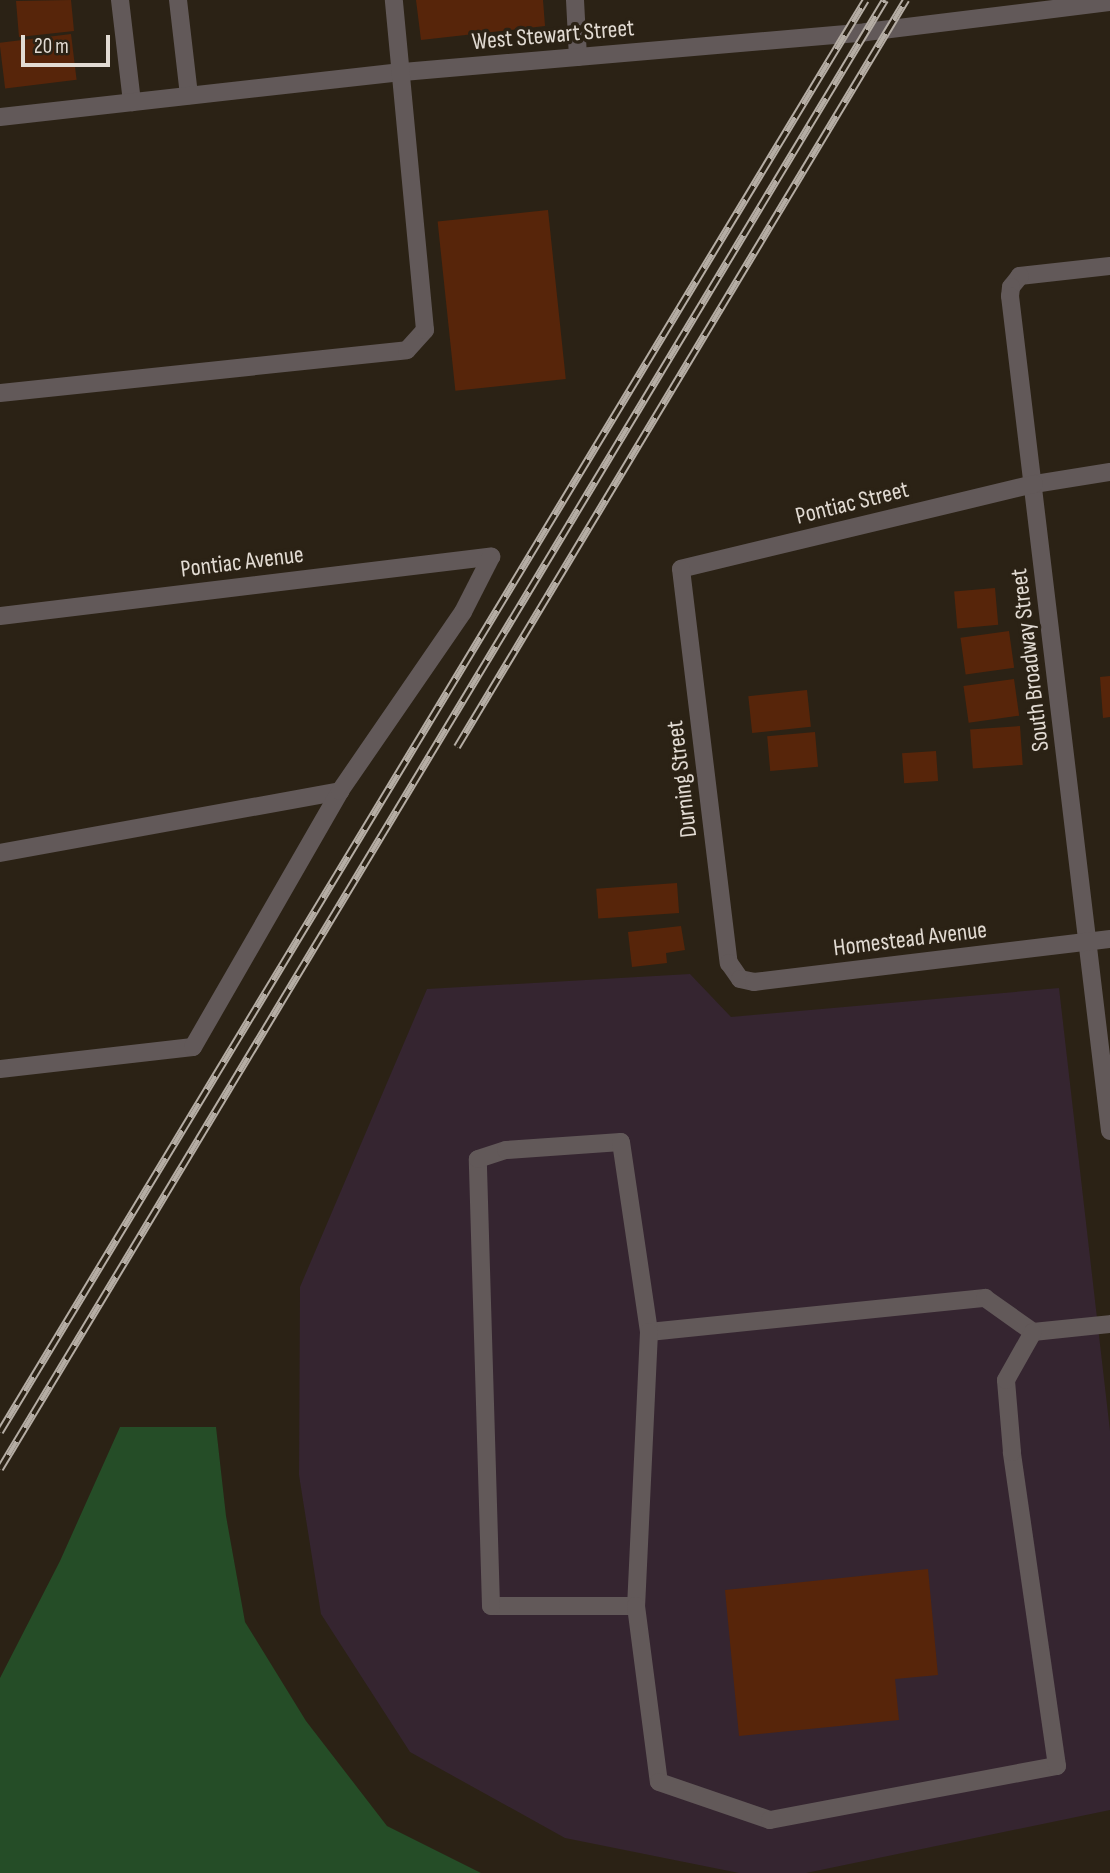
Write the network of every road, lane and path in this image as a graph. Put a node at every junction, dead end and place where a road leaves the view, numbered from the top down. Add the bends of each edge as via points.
1 (120, 0) edge
2 (178, 0) edge
3 (394, 0) edge
4 (575, 0) edge
5 (1110, 2) edge
6 (578, 57) junction
7 (402, 72) junction
8 (189, 95) junction
9 (132, 102) junction
10 (0, 117) edge
11 (1110, 266) edge
12 (0, 393) edge
13 (1110, 472) edge
14 (1034, 484) junction
15 (681, 569) joint
16 (0, 616) edge
17 (340, 791) junction
18 (0, 853) edge
19 (1110, 939) edge
20 (1087, 942) junction
21 (740, 978) joint
22 (0, 1069) edge
23 (1110, 1131) edge
24 (1110, 1324) edge
25 (649, 1332) junction
26 (1033, 1332) junction
27 (636, 1605) junction

1 - 9 street
2 - 8 street
3 - 7 street
4 - 6 street
5 - 6 street, West Stewart Street via 866,32
6 - 7 street, West Stewart Street
7 - 8 street, West Stewart Street
7 - 12 street via 425,330 407,350
8 - 9 street, West Stewart Street
9 - 10 street, West Stewart Street
11 - 14 street, South Broadway Street via 1020,276 1011,287
13 - 14 street, Pontiac Street
14 - 15 street, Pontiac Street
14 - 20 street, South Broadway Street
15 - 21 street, Durning Street via 729,963
16 - 17 street, Pontiac Avenue via 491,557 463,612
17 - 18 street
17 - 22 street via 193,1047
19 - 20 street, Homestead Avenue
20 - 21 street, Homestead Avenue via 754,982
20 - 23 street, South Broadway Street
24 - 26 street
25 - 26 street via 985,1298
25 - 27 street
25 - 27 street via 621,1142 506,1150 478,1159 491,1606
26 - 27 street via 1006,1380 1057,1766 770,1820 659,1782

